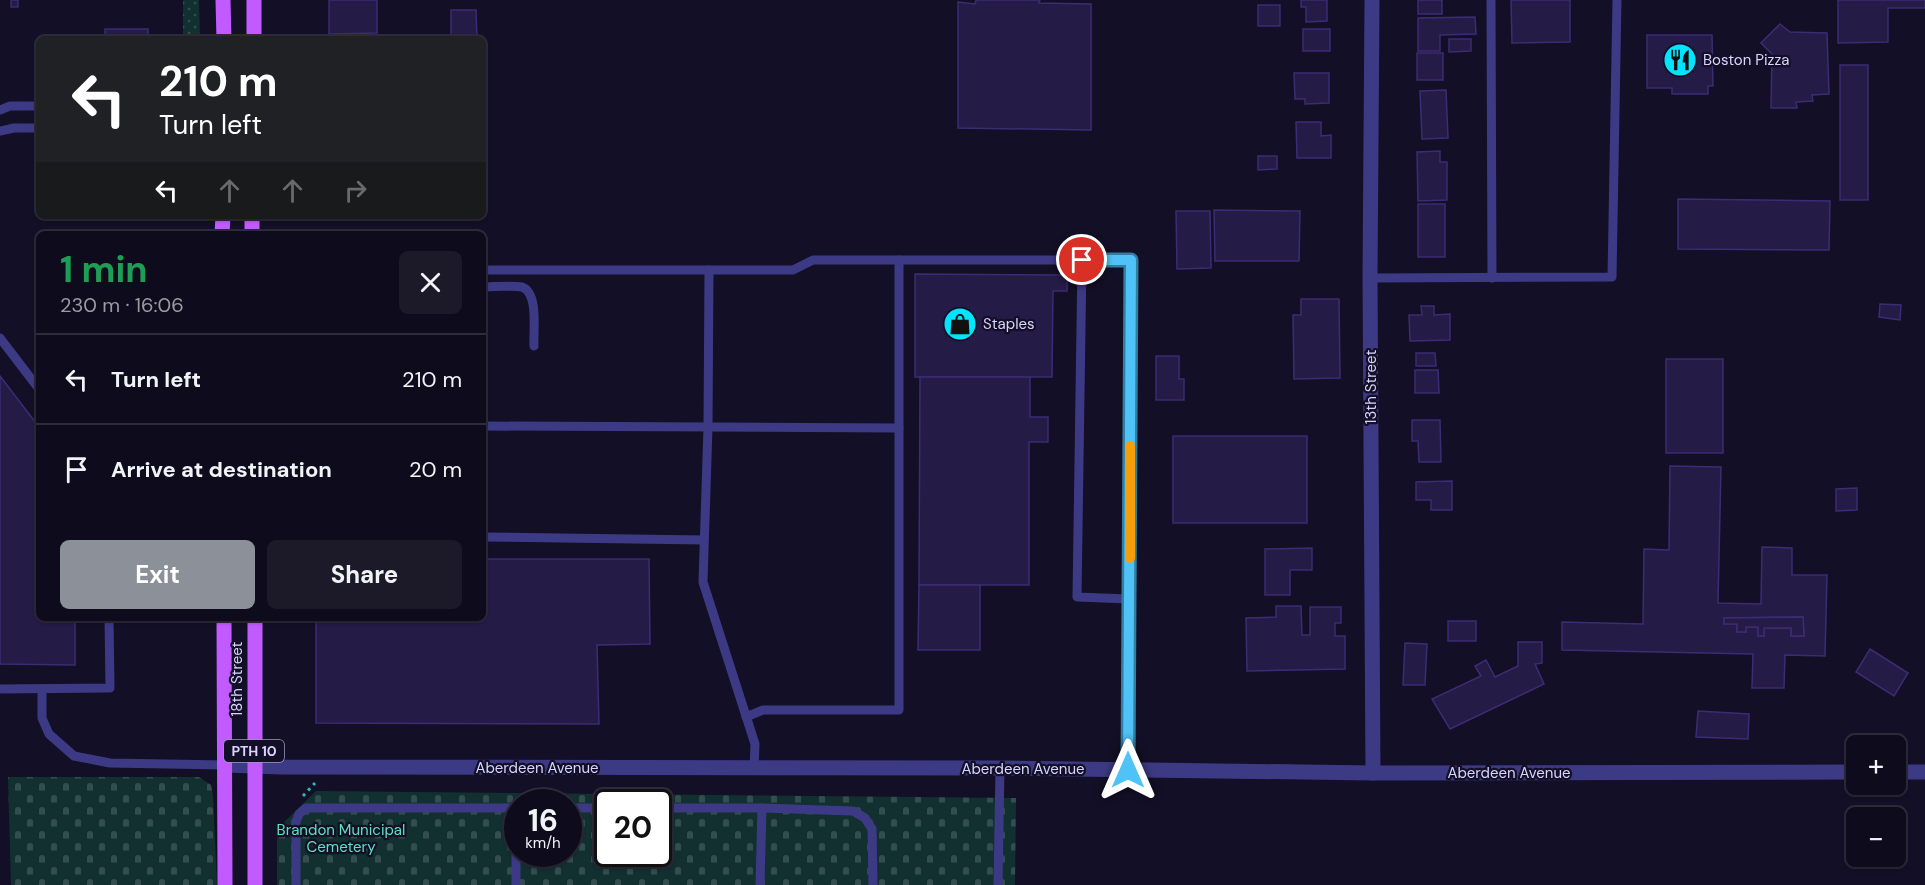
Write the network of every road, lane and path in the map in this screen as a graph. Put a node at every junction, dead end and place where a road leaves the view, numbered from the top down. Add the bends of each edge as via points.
1 (224, 0) edge
2 (254, 0) edge
3 (1372, 0) edge
4 (1491, 0) edge
5 (1617, 0) edge
6 (224, 36) edge
7 (254, 36) edge
8 (36, 106) edge
9 (0, 110) edge
10 (36, 128) edge
11 (0, 131) edge
12 (899, 260) junction
13 (1082, 260) junction
14 (486, 270) edge
15 (709, 270) junction
16 (1370, 278) junction
17 (1492, 278) junction
18 (486, 287) edge
19 (0, 338) edge
20 (534, 346) dead end
21 (36, 385) edge
22 (486, 426) edge
23 (708, 427) junction
24 (899, 428) junction
25 (486, 537) edge
26 (704, 540) junction
27 (1129, 599) junction
28 (109, 621) edge
29 (224, 621) edge
30 (255, 621) edge
31 (0, 689) edge
32 (42, 689) junction
33 (746, 717) junction
34 (225, 765) junction
35 (254, 766) junction
36 (1000, 768) junction
37 (754, 769) junction
38 (1128, 770) junction
39 (1846, 772) edge
40 (1906, 772) edge
41 (1925, 772) edge
42 (1373, 773) junction
43 (504, 808) edge
44 (672, 808) edge
45 (762, 808) junction
46 (516, 867) edge
47 (225, 885) edge
48 (255, 885) edge
49 (296, 885) edge
50 (516, 885) edge
51 (760, 885) edge
52 (873, 885) edge
53 (998, 885) edge

1 - 6 main road
2 - 7 main road
3 - 16 street, 13th Street
4 - 17 lane
5 - 17 lane via 1612,277
8 - 9 lane
10 - 11 lane
12 - 13 lane
12 - 15 lane via 813,260 793,270
12 - 24 lane
13 - 27 lane via 1131,260
13 - 27 lane via 1077,597
14 - 15 lane
15 - 23 lane
16 - 17 lane
16 - 42 street, 13th Street
18 - 20 lane via 522,287 531,294
19 - 21 lane
22 - 23 lane
23 - 24 lane
23 - 26 lane
24 - 33 lane via 899,710 763,710
25 - 26 lane
26 - 33 lane via 703,582
27 - 38 lane
28 - 32 lane via 110,688
29 - 34 main road, 18th Street / PTH 10
30 - 35 main road, 18th Street / PTH 10
31 - 32 lane
32 - 34 lane via 42,718 49,734 74,756 110,763
33 - 37 lane via 755,744
34 - 35 street, Aberdeen Avenue
34 - 47 main road, 18th Street / PTH 10
35 - 37 street, Aberdeen Avenue
35 - 48 main road, 18th Street / PTH 10
36 - 37 street, Aberdeen Avenue
36 - 38 street, Aberdeen Avenue
36 - 53 lane
38 - 42 street, Aberdeen Avenue
39 - 42 street, Aberdeen Avenue
40 - 41 street
43 - 49 lane via 309,808 299,814 296,824
44 - 45 lane
45 - 51 lane
45 - 52 lane via 845,809 860,814 872,829
46 - 50 lane

